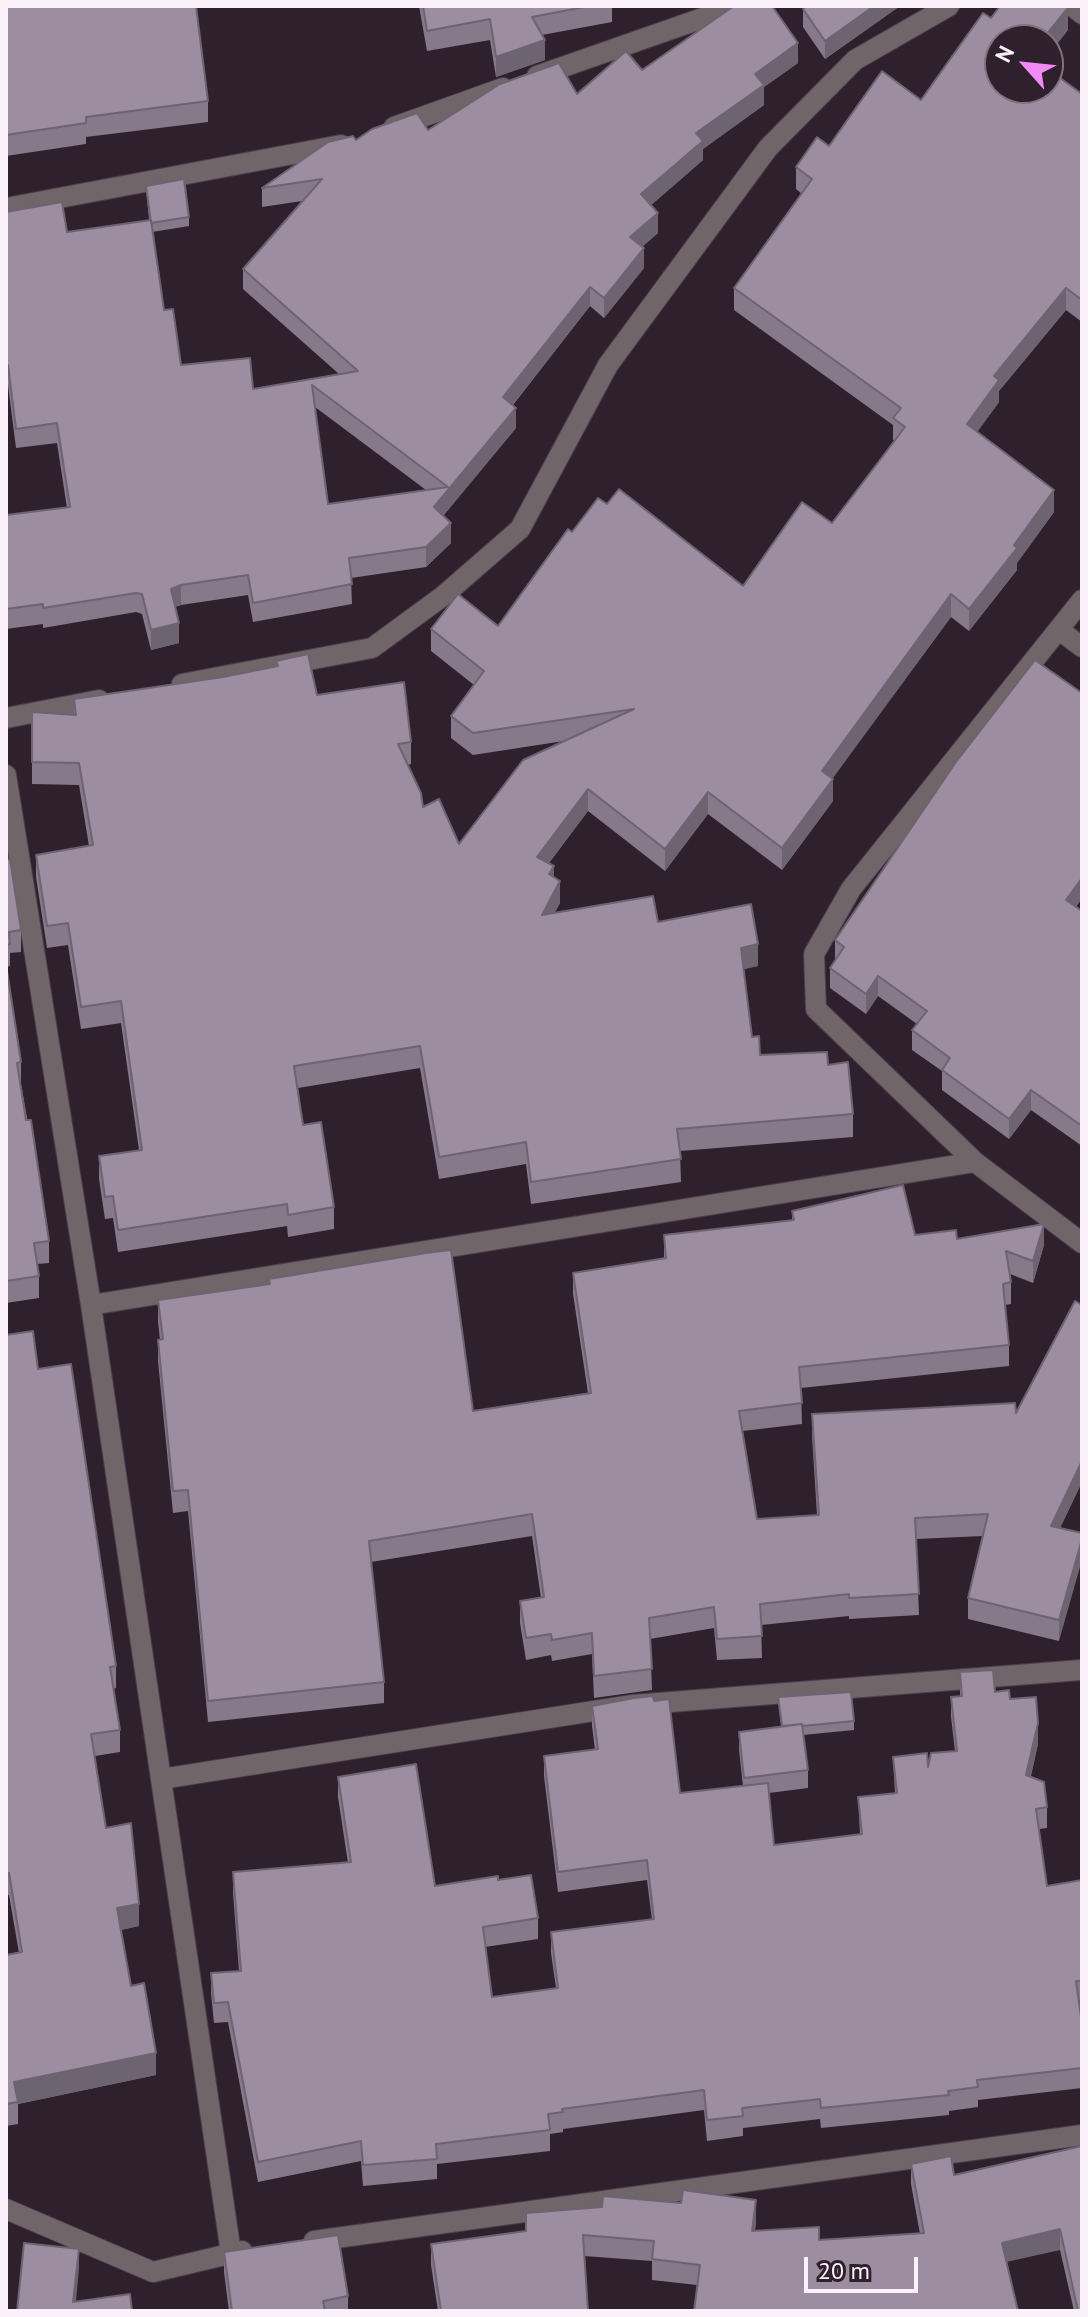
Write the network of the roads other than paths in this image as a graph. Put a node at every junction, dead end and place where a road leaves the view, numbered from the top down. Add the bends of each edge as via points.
1 (737, 6) edge
2 (949, 6) edge
3 (1072, 6) edge
4 (1082, 14) edge
5 (6, 208) edge
6 (1082, 600) edge
7 (1059, 630) junction
8 (1082, 647) edge
9 (159, 689) edge
10 (113, 697) edge
11 (6, 718) edge
12 (6, 775) edge
13 (975, 1162) junction
14 (1082, 1243) edge
15 (91, 1305) junction
16 (1082, 1669) edge
17 (1082, 1678) edge
18 (161, 1779) junction
19 (1082, 2135) edge
20 (6, 2209) edge
21 (294, 2244) edge
22 (262, 2248) edge
23 (231, 2253) junction

1 - 5 street via 338,147
2 - 9 street via 855,60 768,148 608,365 520,529 509,539 372,648
3 - 4 street
6 - 7 street
7 - 8 street
7 - 13 street via 851,889 814,954 816,1009
10 - 11 street
12 - 15 street
13 - 14 street
13 - 15 street
15 - 18 street
16 - 17 street
16 - 18 street via 632,1705
18 - 23 street
19 - 21 street
20 - 23 street via 153,2272
22 - 23 street

